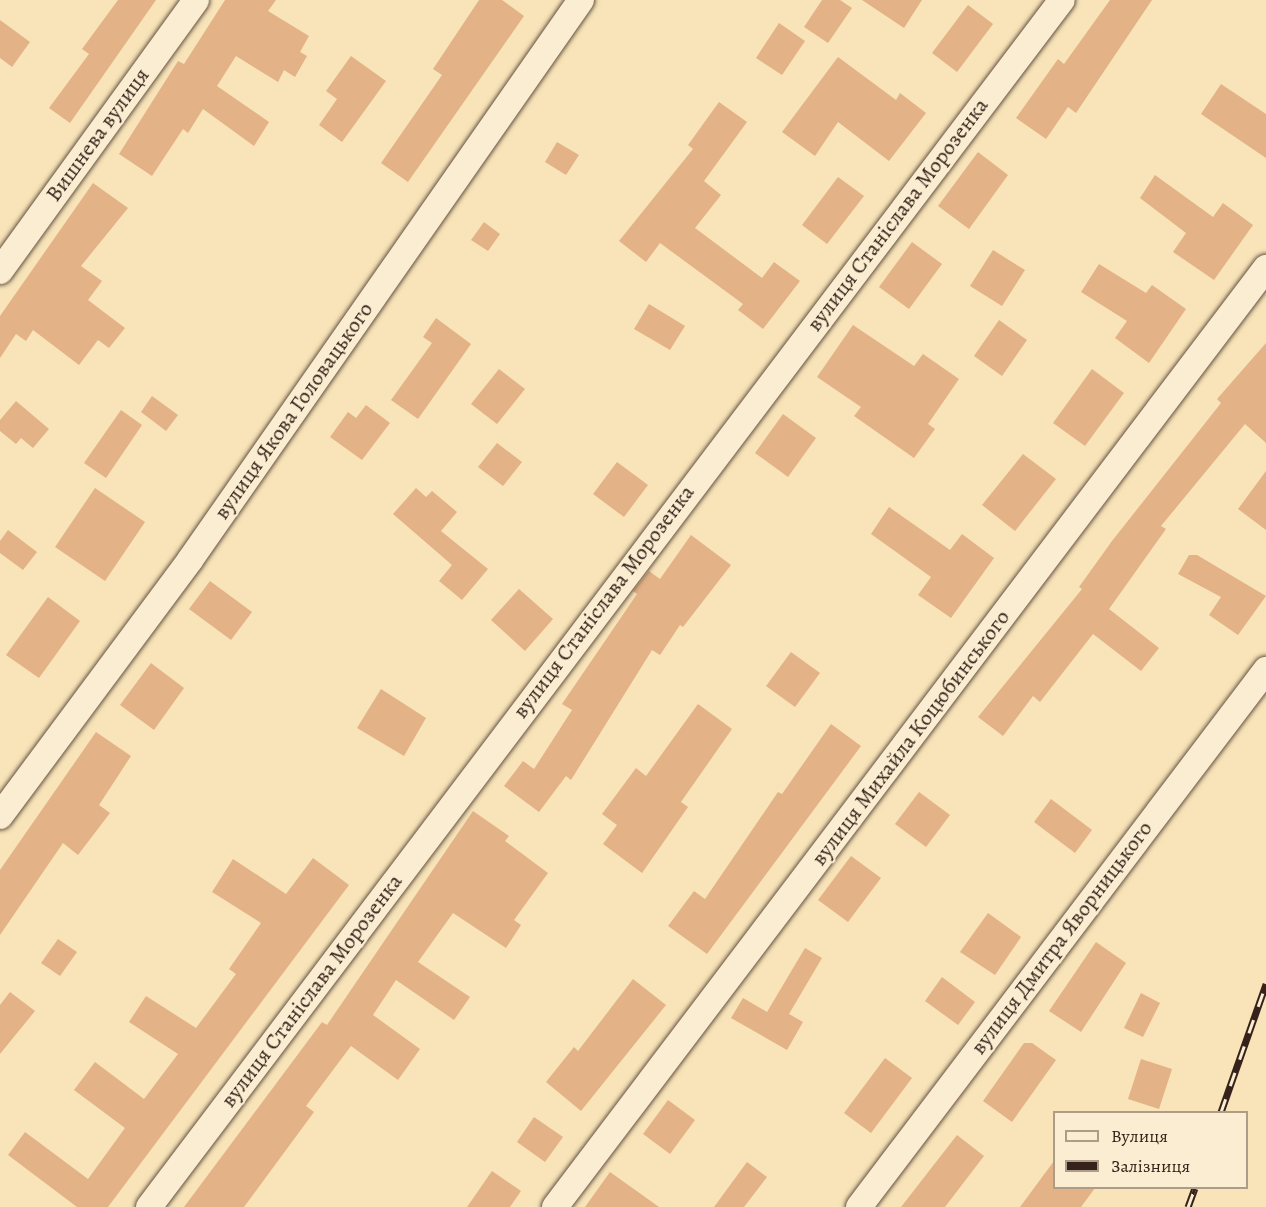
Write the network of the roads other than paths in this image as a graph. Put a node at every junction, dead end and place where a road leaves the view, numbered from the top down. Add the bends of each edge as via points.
1 (196, 0) edge
2 (581, 0) edge
3 (1062, 0) edge
4 (1266, 268) edge
5 (0, 271) edge
6 (1266, 670) edge
7 (0, 816) edge
8 (148, 1207) edge
9 (555, 1207) edge
10 (858, 1207) edge

1 - 5 street, Вишнева вулиця
2 - 7 street, вулиця Якова Головацького via 197,550
3 - 8 street, вулиця Станіслава Морозенка
4 - 9 street, вулиця Михайла Коцюбинського
6 - 10 street, вулиця Дмитра Яворницького

